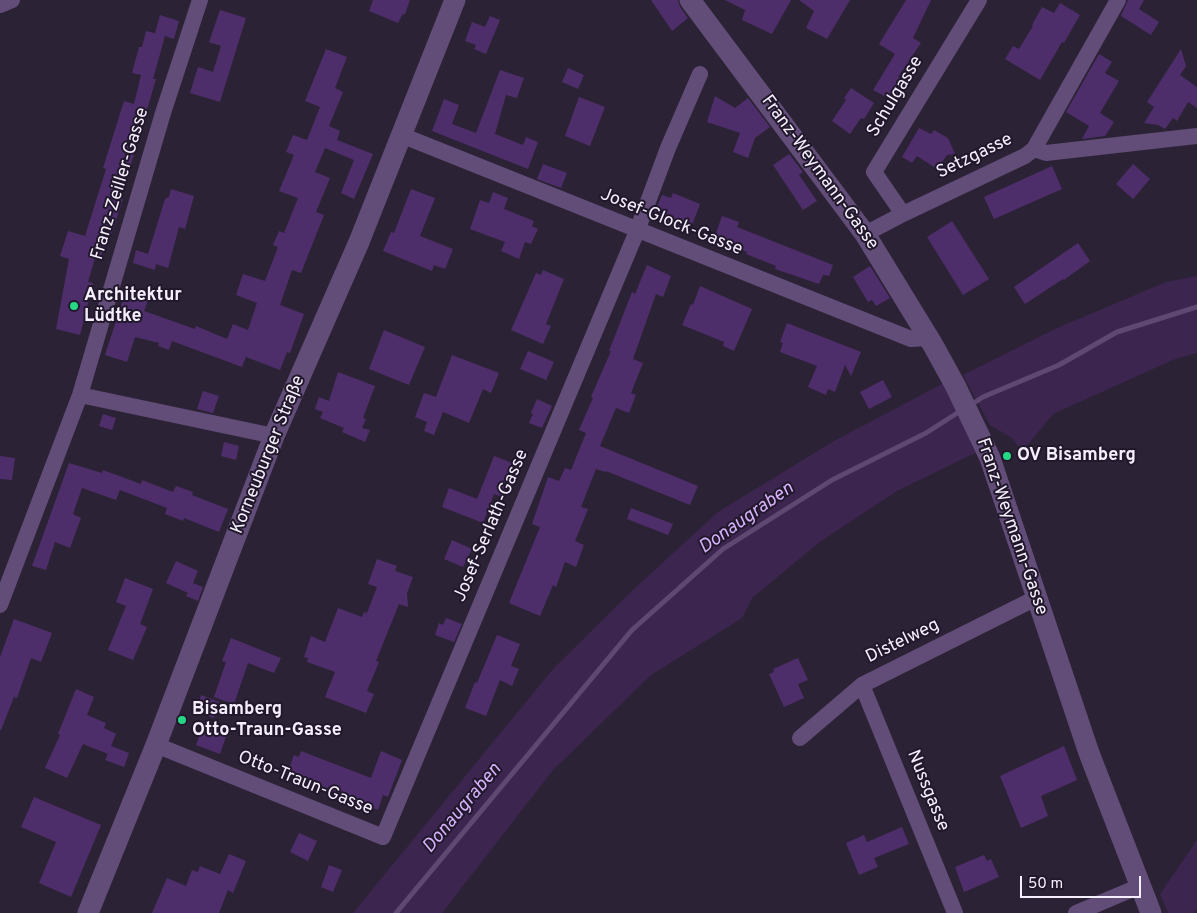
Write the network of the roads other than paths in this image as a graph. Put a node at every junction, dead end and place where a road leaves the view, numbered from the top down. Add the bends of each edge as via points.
1 (12, 0) edge
2 (200, 0) edge
3 (455, 0) edge
4 (690, 0) edge
5 (978, 0) edge
6 (1118, 0) edge
7 (0, 5) edge
8 (700, 74) dead end
9 (401, 135) junction
10 (1197, 136) edge
11 (1034, 149) junction
12 (903, 214) junction
13 (637, 231) junction
14 (864, 234) junction
15 (929, 338) junction
16 (80, 395) junction
17 (274, 436) junction
18 (1036, 598) junction
19 (0, 605) edge
20 (862, 685) junction
21 (800, 738) dead end
22 (156, 745) junction
23 (383, 837) joint
24 (1140, 886) junction
25 (88, 913) edge
26 (955, 913) edge
27 (1076, 913) edge
28 (1151, 913) edge

1 - 7 street
2 - 16 street, Franz-Zeiller-Gasse via 163,113
3 - 9 street, Korneuburger Straße
4 - 14 street, Franz-Weymann-Gasse
5 - 12 street, Schulgasse via 874,172
6 - 11 street
8 - 13 street, Josef-Serlath-Gasse
9 - 13 street, Josef-Glock-Gasse
9 - 17 street, Korneuburger Straße via 359,242
10 - 11 street, Setzgasse via 1046,153
11 - 12 street, Setzgasse
12 - 14 street, Setzgasse
13 - 15 street, Josef-Glock-Gasse via 911,339
13 - 23 street, Josef-Serlath-Gasse
14 - 15 street, Franz-Weymann-Gasse
15 - 18 street, Franz-Weymann-Gasse via 990,458
16 - 17 street
16 - 19 street, Franz-Zeiller-Gasse
17 - 22 street, Korneuburger Straße
18 - 20 street, Distelweg
18 - 24 street, Franz-Weymann-Gasse via 1089,754
20 - 21 street, Distelweg
20 - 26 street, Nussgasse
22 - 23 street, Otto-Traun-Gasse
22 - 25 street, Korneuburger Straße
24 - 27 street
24 - 28 street, Franz-Weymann-Gasse

